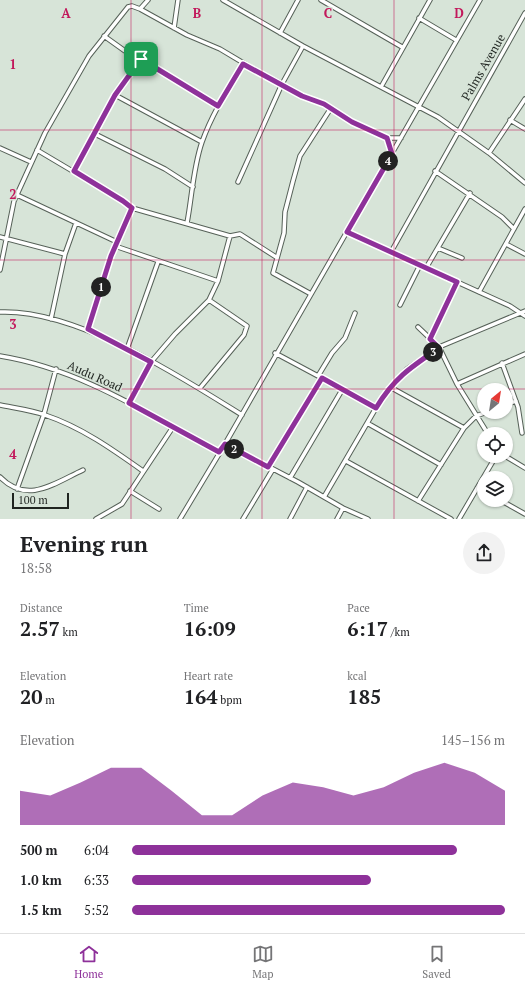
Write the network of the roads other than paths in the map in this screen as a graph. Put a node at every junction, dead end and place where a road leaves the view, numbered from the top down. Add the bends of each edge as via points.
1 (148, 0) edge
2 (178, 0) edge
3 (223, 0) edge
4 (298, 0) edge
5 (321, 0) edge
6 (430, 0) edge
7 (480, 0) edge
8 (140, 9) junction
9 (525, 13) edge
10 (419, 18) junction
11 (174, 28) junction
12 (280, 33) junction
13 (104, 36) junction
14 (456, 40) junction
15 (303, 46) junction
16 (402, 47) junction
17 (141, 59) junction
18 (243, 64) junction
19 (282, 84) junction
20 (380, 87) junction
21 (115, 95) junction
22 (525, 99) edge
23 (218, 106) junction
24 (419, 106) junction
25 (331, 108) junction
26 (510, 120) junction
27 (525, 129) edge
28 (458, 130) junction
29 (93, 132) junction
30 (387, 138) junction
31 (401, 138) junction
32 (202, 142) junction
33 (0, 148) edge
34 (38, 150) junction
35 (489, 153) junction
36 (392, 154) junction
37 (31, 162) junction
38 (74, 171) junction
39 (435, 171) junction
40 (238, 182) dead end
41 (525, 183) edge
42 (193, 187) junction
43 (470, 193) junction
44 (17, 195) junction
45 (132, 208) junction
46 (525, 209) edge
47 (76, 223) junction
48 (187, 224) junction
49 (514, 230) junction
50 (347, 232) junction
51 (230, 236) junction
52 (0, 237) edge
53 (5, 238) junction
54 (116, 244) junction
55 (506, 244) junction
56 (438, 248) junction
57 (391, 252) junction
58 (65, 254) junction
59 (525, 254) edge
60 (276, 257) junction
61 (462, 258) dead end
62 (158, 262) junction
63 (420, 264) junction
64 (426, 268) junction
65 (0, 270) edge
66 (218, 281) junction
67 (457, 282) junction
68 (479, 292) junction
69 (311, 294) junction
70 (209, 300) junction
71 (400, 305) dead end
72 (525, 311) edge
73 (0, 312) edge
74 (355, 313) dead end
75 (521, 314) junction
76 (525, 316) edge
77 (51, 319) junction
78 (418, 327) dead end
79 (88, 329) junction
80 (430, 339) junction
81 (439, 348) junction
82 (127, 349) junction
83 (275, 353) junction
84 (525, 354) edge
85 (0, 356) edge
86 (151, 362) junction
87 (502, 363) junction
88 (56, 369) junction
89 (320, 377) junction
90 (457, 384) junction
91 (390, 387) junction
92 (200, 388) junction
93 (342, 390) junction
94 (516, 401) junction
95 (513, 402) edge
96 (129, 403) junction
97 (0, 405) edge
98 (376, 408) junction
99 (44, 414) junction
100 (242, 415) junction
101 (476, 416) junction
102 (368, 422) junction
103 (173, 427) junction
104 (483, 427) edge
105 (464, 428) junction
106 (522, 433) dead end
107 (225, 444) junction
108 (219, 452) junction
109 (346, 461) junction
110 (513, 461) edge
111 (441, 464) junction
112 (268, 467) junction
113 (525, 468) edge
114 (273, 469) junction
115 (83, 470) dead end
116 (143, 471) junction
117 (0, 477) edge
118 (290, 478) junction
119 (307, 488) junction
120 (477, 488) edge
121 (17, 489) junction
122 (130, 491) junction
123 (324, 497) junction
124 (418, 501) junction
125 (512, 507) edge
126 (343, 508) junction
127 (159, 509) dead end
128 (525, 514) edge
129 (96, 519) edge
130 (180, 519) edge
131 (243, 519) edge
132 (290, 519) edge
133 (337, 519) edge
134 (368, 519) edge
135 (450, 519) edge
136 (459, 519) edge

1 - 8 street
2 - 11 street
3 - 12 street
4 - 12 street
5 - 16 street
6 - 10 street
7 - 14 street
8 - 11 street
8 - 13 street via 128,7
9 - 28 street, Palms Avenue
10 - 14 street
10 - 16 street
11 - 18 street via 220,49
12 - 15 street
13 - 17 street
13 - 34 street via 66,94
14 - 24 street
15 - 19 street
15 - 20 street
16 - 20 street
17 - 21 street
17 - 23 street
18 - 19 street
18 - 23 street
19 - 25 street
19 - 40 street
20 - 24 street
21 - 29 street
21 - 32 street
22 - 26 street
23 - 32 street
24 - 28 street
24 - 31 street
25 - 30 street via 352,122
25 - 60 street via 300,156 285,212 284,233
26 - 27 street
26 - 35 street
28 - 35 street
28 - 39 street, Palms Avenue
29 - 38 street
29 - 42 street via 165,169
30 - 31 street
30 - 36 street
31 - 36 street
32 - 42 street
33 - 37 street
34 - 37 street
34 - 38 street
35 - 41 street
36 - 50 street
37 - 44 street
38 - 45 street
39 - 43 street
39 - 57 street, Palms Avenue
42 - 48 street
43 - 49 street via 502,217
43 - 56 street
44 - 47 street
44 - 53 street
45 - 48 street
45 - 54 street
46 - 49 street
47 - 54 street
47 - 58 street
48 - 51 street
49 - 55 street
50 - 57 street
50 - 69 street
51 - 60 street via 240,234
51 - 66 street
52 - 53 street
53 - 58 street
53 - 65 street
54 - 62 street
54 - 79 street
55 - 59 street
55 - 68 street
56 - 61 street
56 - 64 street
57 - 63 street
58 - 77 street
60 - 69 street via 273,273
62 - 66 street
62 - 82 street
63 - 64 street
63 - 71 street
64 - 67 street
66 - 70 street
67 - 68 street
67 - 80 street
68 - 75 street
69 - 83 street
70 - 86 street
70 - 92 street via 247,326 244,334
72 - 75 street
73 - 77 street
74 - 89 street via 345,338 332,352
75 - 76 street
75 - 81 street
77 - 79 street
78 - 80 street
79 - 82 street
80 - 81 street
81 - 90 street
81 - 91 street via 407,369
82 - 86 street
83 - 89 street
83 - 100 street
84 - 87 street
85 - 88 street, Audu Road
86 - 92 street
86 - 96 street
87 - 90 street
87 - 94 street
88 - 96 street, Audu Road
88 - 99 street
89 - 93 street
89 - 112 street
90 - 101 street
91 - 98 street
91 - 105 street
92 - 100 street
93 - 98 street
93 - 118 street
94 - 95 street
94 - 106 street
96 - 103 street, Audu Road
97 - 99 street
98 - 102 street
99 - 116 street via 84,432
99 - 121 street
100 - 107 street
101 - 104 street
101 - 105 street
102 - 109 street
102 - 111 street
103 - 108 street, Audu Road
103 - 116 street
105 - 111 street
107 - 108 street
107 - 112 street
108 - 130 street
109 - 123 street
109 - 124 street
110 - 113 street
111 - 124 street
112 - 114 street
114 - 118 street
114 - 131 street
115 - 121 street via 35,492
116 - 122 street
117 - 121 street
118 - 119 street
119 - 123 street
119 - 132 street
120 - 136 street
122 - 127 street
122 - 129 street via 122,504
123 - 126 street
124 - 135 street
125 - 128 street
126 - 133 street
126 - 134 street

